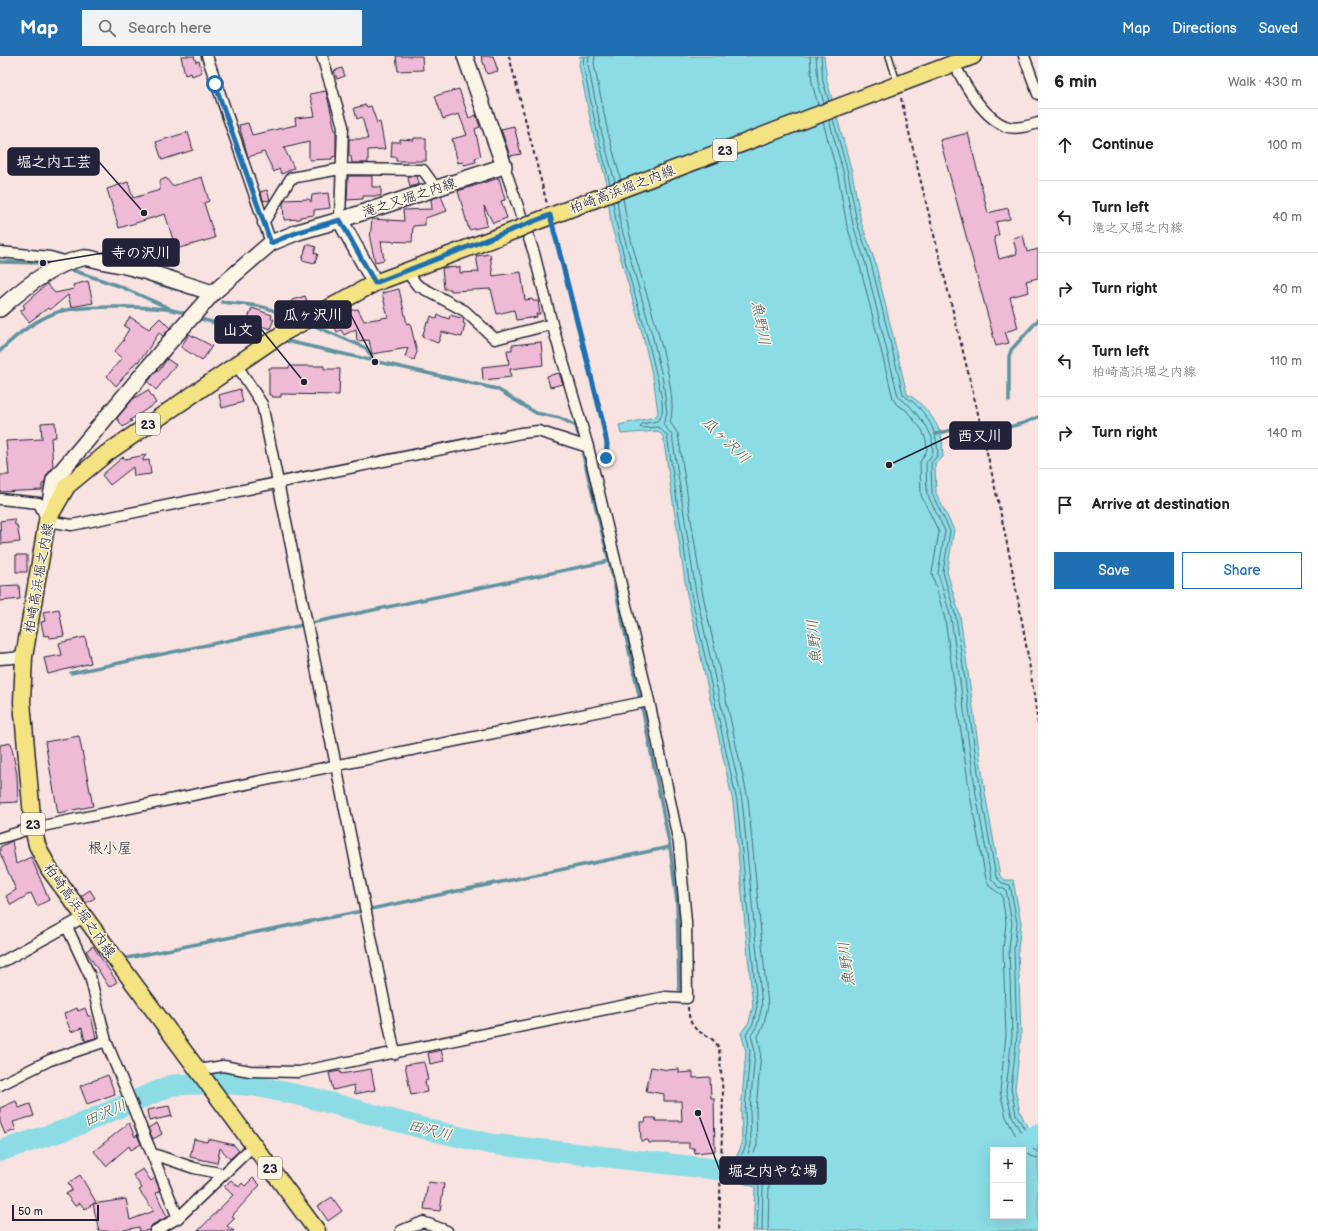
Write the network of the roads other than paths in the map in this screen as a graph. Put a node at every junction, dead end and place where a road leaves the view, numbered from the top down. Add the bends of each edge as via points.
1 (207, 56) edge
2 (322, 56) edge
3 (465, 56) edge
4 (889, 56) edge
5 (973, 56) edge
6 (1024, 56) edge
7 (959, 73) dead end
8 (896, 86) junction
9 (1038, 94) edge
10 (1038, 123) edge
11 (504, 166) junction
12 (340, 169) junction
13 (436, 188) junction
14 (340, 220) junction
15 (264, 223) junction
16 (271, 243) junction
17 (0, 252) edge
18 (68, 262) junction
19 (407, 272) junction
20 (375, 283) junction
21 (213, 293) junction
22 (0, 309) edge
23 (552, 324) junction
24 (236, 364) junction
25 (588, 447) junction
26 (278, 483) junction
27 (0, 499) edge
28 (47, 521) junction
29 (24, 657) junction
30 (0, 659) edge
31 (649, 701) junction
32 (335, 766) junction
33 (33, 828) junction
34 (0, 838) edge
35 (84, 917) junction
36 (67, 927) junction
37 (0, 963) edge
38 (106, 1041) junction
39 (395, 1054) junction
40 (200, 1073) junction
41 (0, 1085) edge
42 (254, 1145) junction
43 (152, 1154) junction
44 (224, 1174) junction
45 (178, 1218) junction
46 (156, 1231) edge
47 (317, 1231) edge
48 (401, 1231) edge
49 (447, 1231) edge

1 - 15 street
2 - 12 street via 343,126
3 - 11 main road
4 - 8 lane
5 - 8 main road, 柏崎高浜堀之内線 / 23
6 - 9 street
7 - 10 street via 973,97 986,112 1005,126 1024,128
8 - 19 main road, 柏崎高浜堀之内線 / 23, bridge via 553,214
11 - 13 main road, 滝之又堀之内線
11 - 23 street via 534,253
12 - 13 street via 423,170
12 - 14 street
12 - 15 street via 291,178
13 - 14 main road, 滝之又堀之内線
14 - 16 main road, 滝之又堀之内線
14 - 20 main road
15 - 16 street
16 - 21 main road, 滝之又堀之内線
17 - 18 street via 50,257
18 - 21 main road via 85,258 117,263
18 - 22 main road via 19,293
19 - 20 main road, 柏崎高浜堀之内線 / 23
19 - 23 street via 417,284 465,311 495,338
20 - 24 main road, 柏崎高浜堀之内線 / 23 via 283,333
21 - 28 main road, 滝之又堀之内線 via 54,480
23 - 25 street
24 - 26 street via 262,404
24 - 28 main road, 柏崎高浜堀之内線 / 23 via 106,453 67,486
25 - 26 street via 538,431
25 - 31 street
26 - 28 street via 72,525
26 - 32 street
27 - 28 street via 39,503
28 - 29 main road, 柏崎高浜堀之内線 / 23
29 - 30 street
29 - 33 main road, 柏崎高浜堀之内線 / 23 via 22,702
31 - 32 street
31 - 39 street via 679,844 686,922 687,998 665,997
32 - 33 street
32 - 39 street
33 - 34 street
33 - 35 main road, 柏崎高浜堀之内線 / 23 via 37,845 48,869
35 - 36 street
35 - 40 main road, 柏崎高浜堀之内線 / 23
36 - 37 street
36 - 38 street via 90,976
38 - 41 street via 50,1060
38 - 43 street
39 - 40 street via 299,1072 250,1071 223,1066
40 - 42 main road, 柏崎高浜堀之内線 / 23
42 - 44 street
42 - 47 main road, 柏崎高浜堀之内線 / 23
43 - 44 street via 194,1168
43 - 45 street
44 - 45 street
45 - 46 street
48 - 49 street via 423,1222

